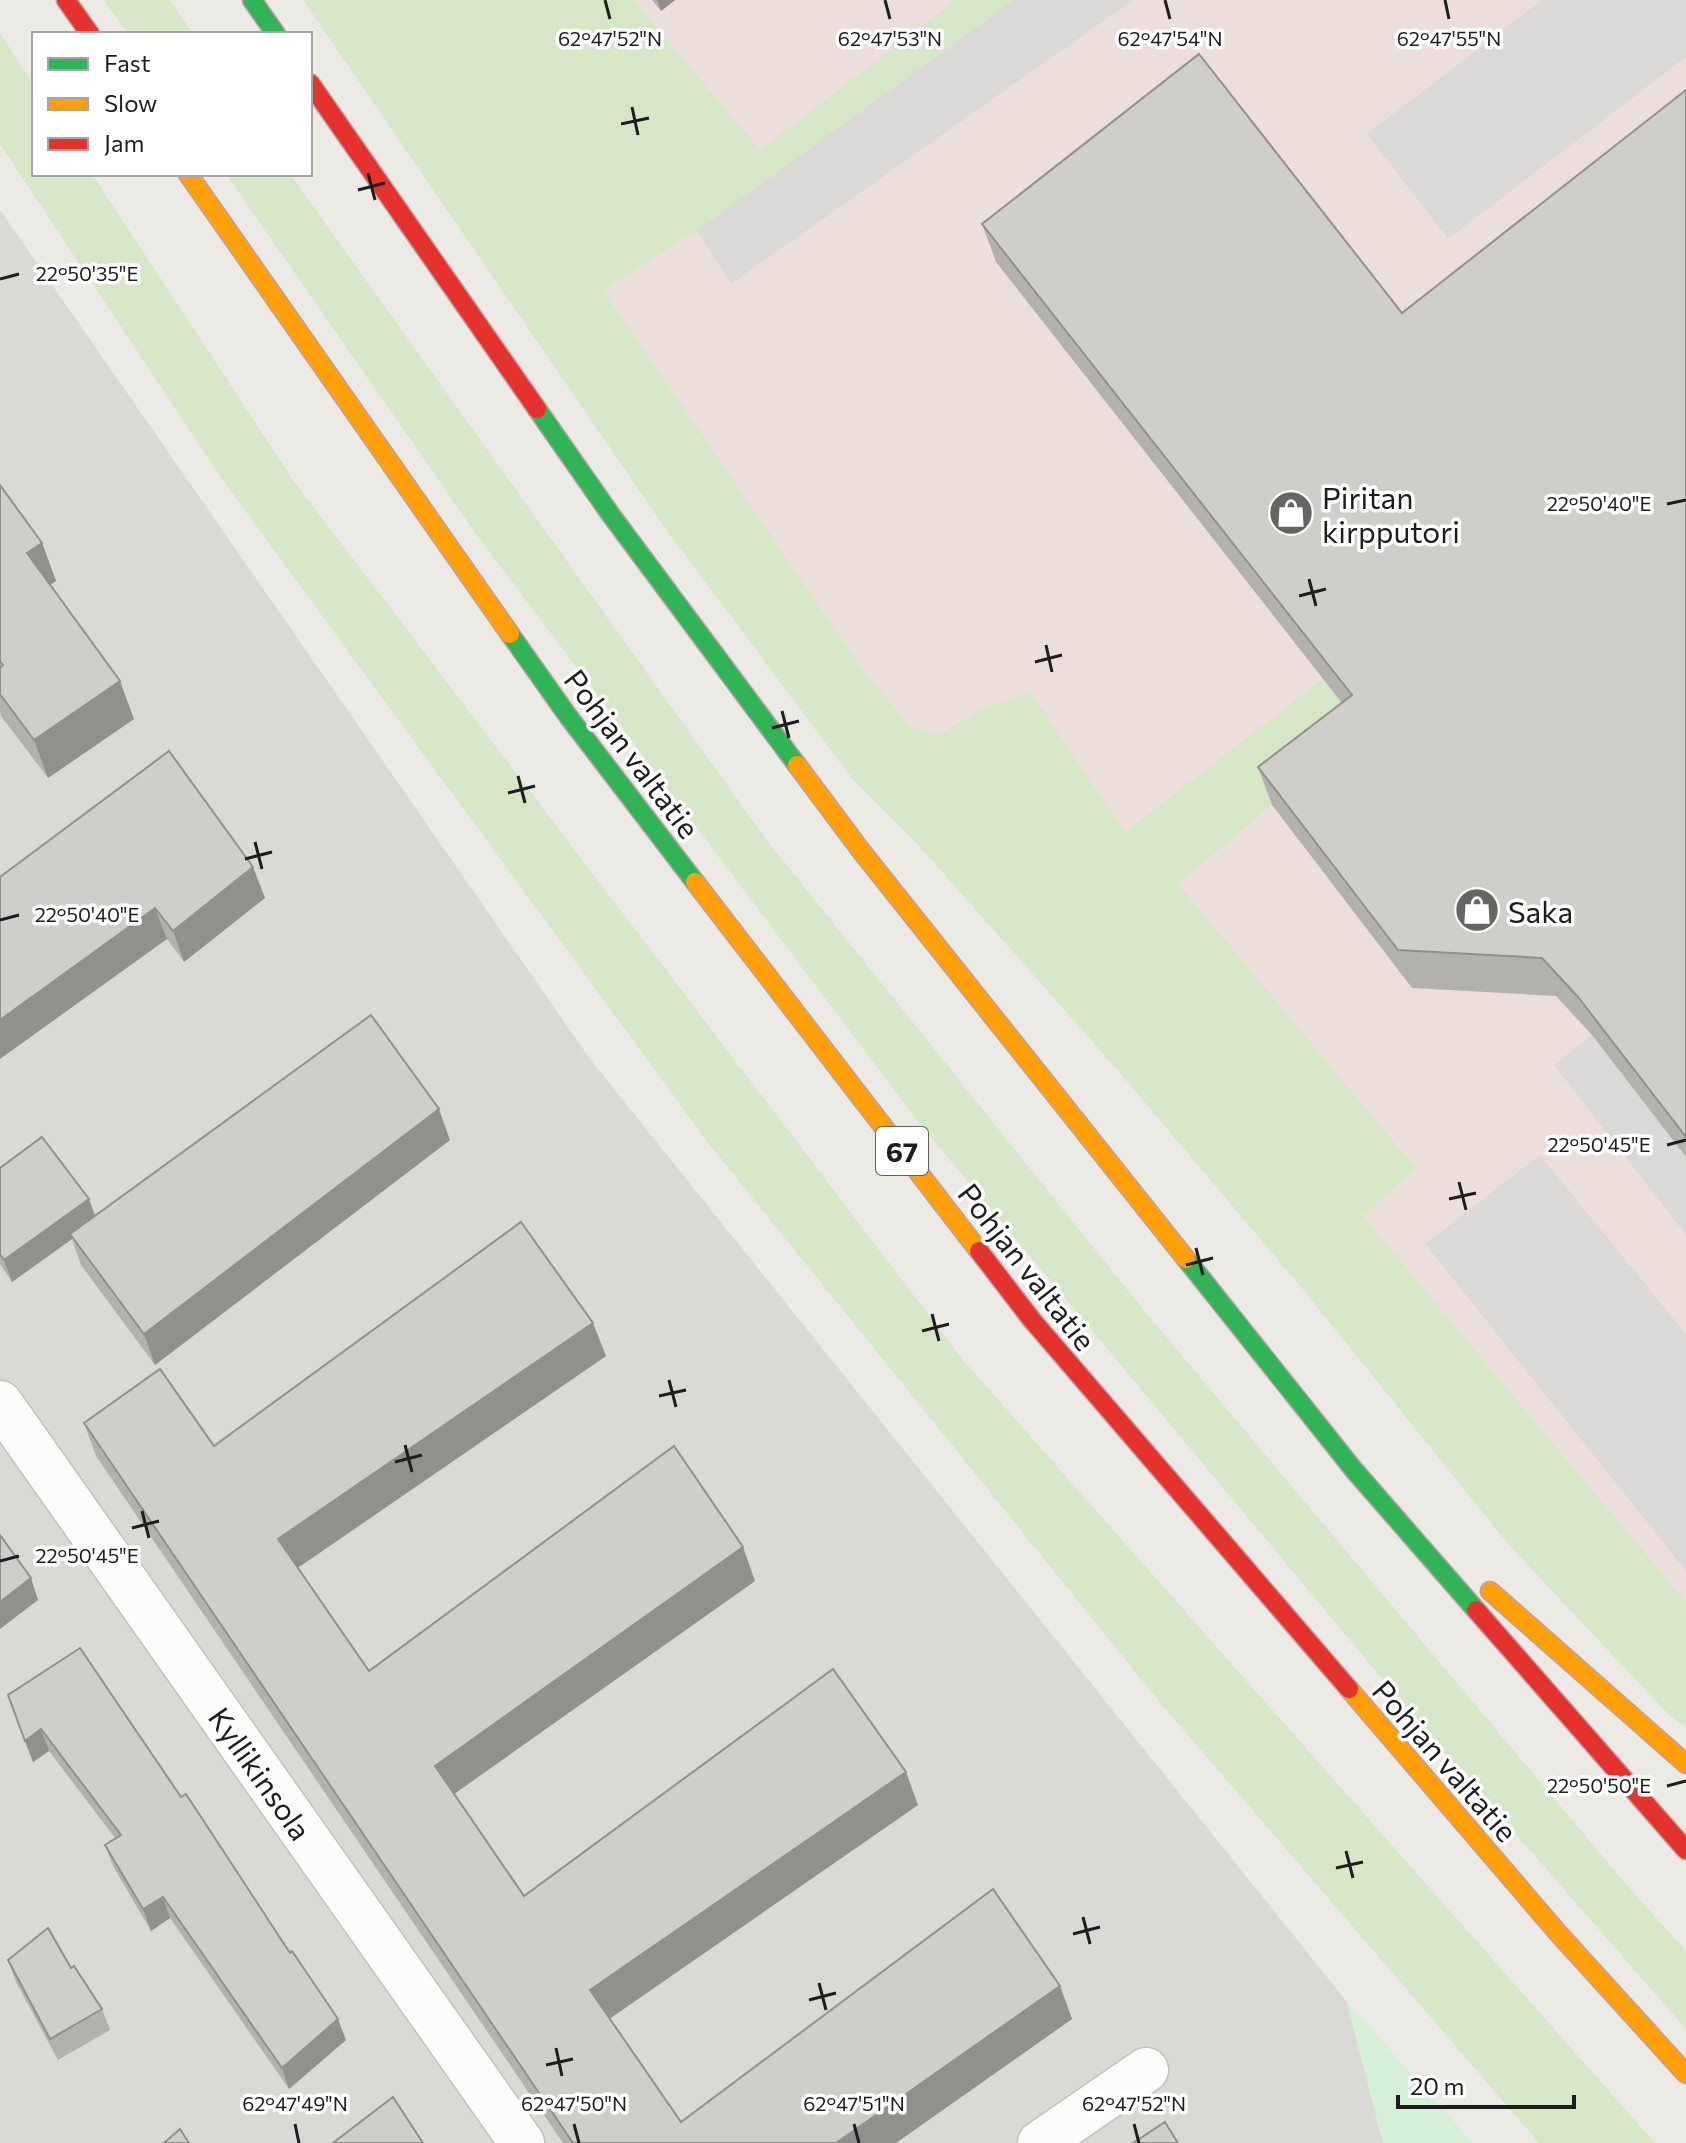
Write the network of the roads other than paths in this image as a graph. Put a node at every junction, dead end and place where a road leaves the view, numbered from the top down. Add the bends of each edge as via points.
1 (66, 0) edge
2 (252, 0) edge
3 (89, 32) edge
4 (275, 32) edge
5 (312, 86) edge
6 (189, 176) edge
7 (0, 1403) edge
8 (1354, 1470) junction
9 (1458, 1563) dead end
10 (1481, 1583) dead end
11 (1686, 1764) edge
12 (1686, 1850) edge
13 (1146, 2070) dead end
14 (1686, 2074) edge
15 (522, 2143) edge
16 (1040, 2143) edge

1 - 3 highway
2 - 4 highway
5 - 8 highway via 611,515 862,852
6 - 14 highway, Pohjan valtatie / 67 via 568,716 1032,1320 1558,1933
7 - 15 street, Kyllikinsola
8 - 9 highway
8 - 12 highway
10 - 11 highway
13 - 16 street

